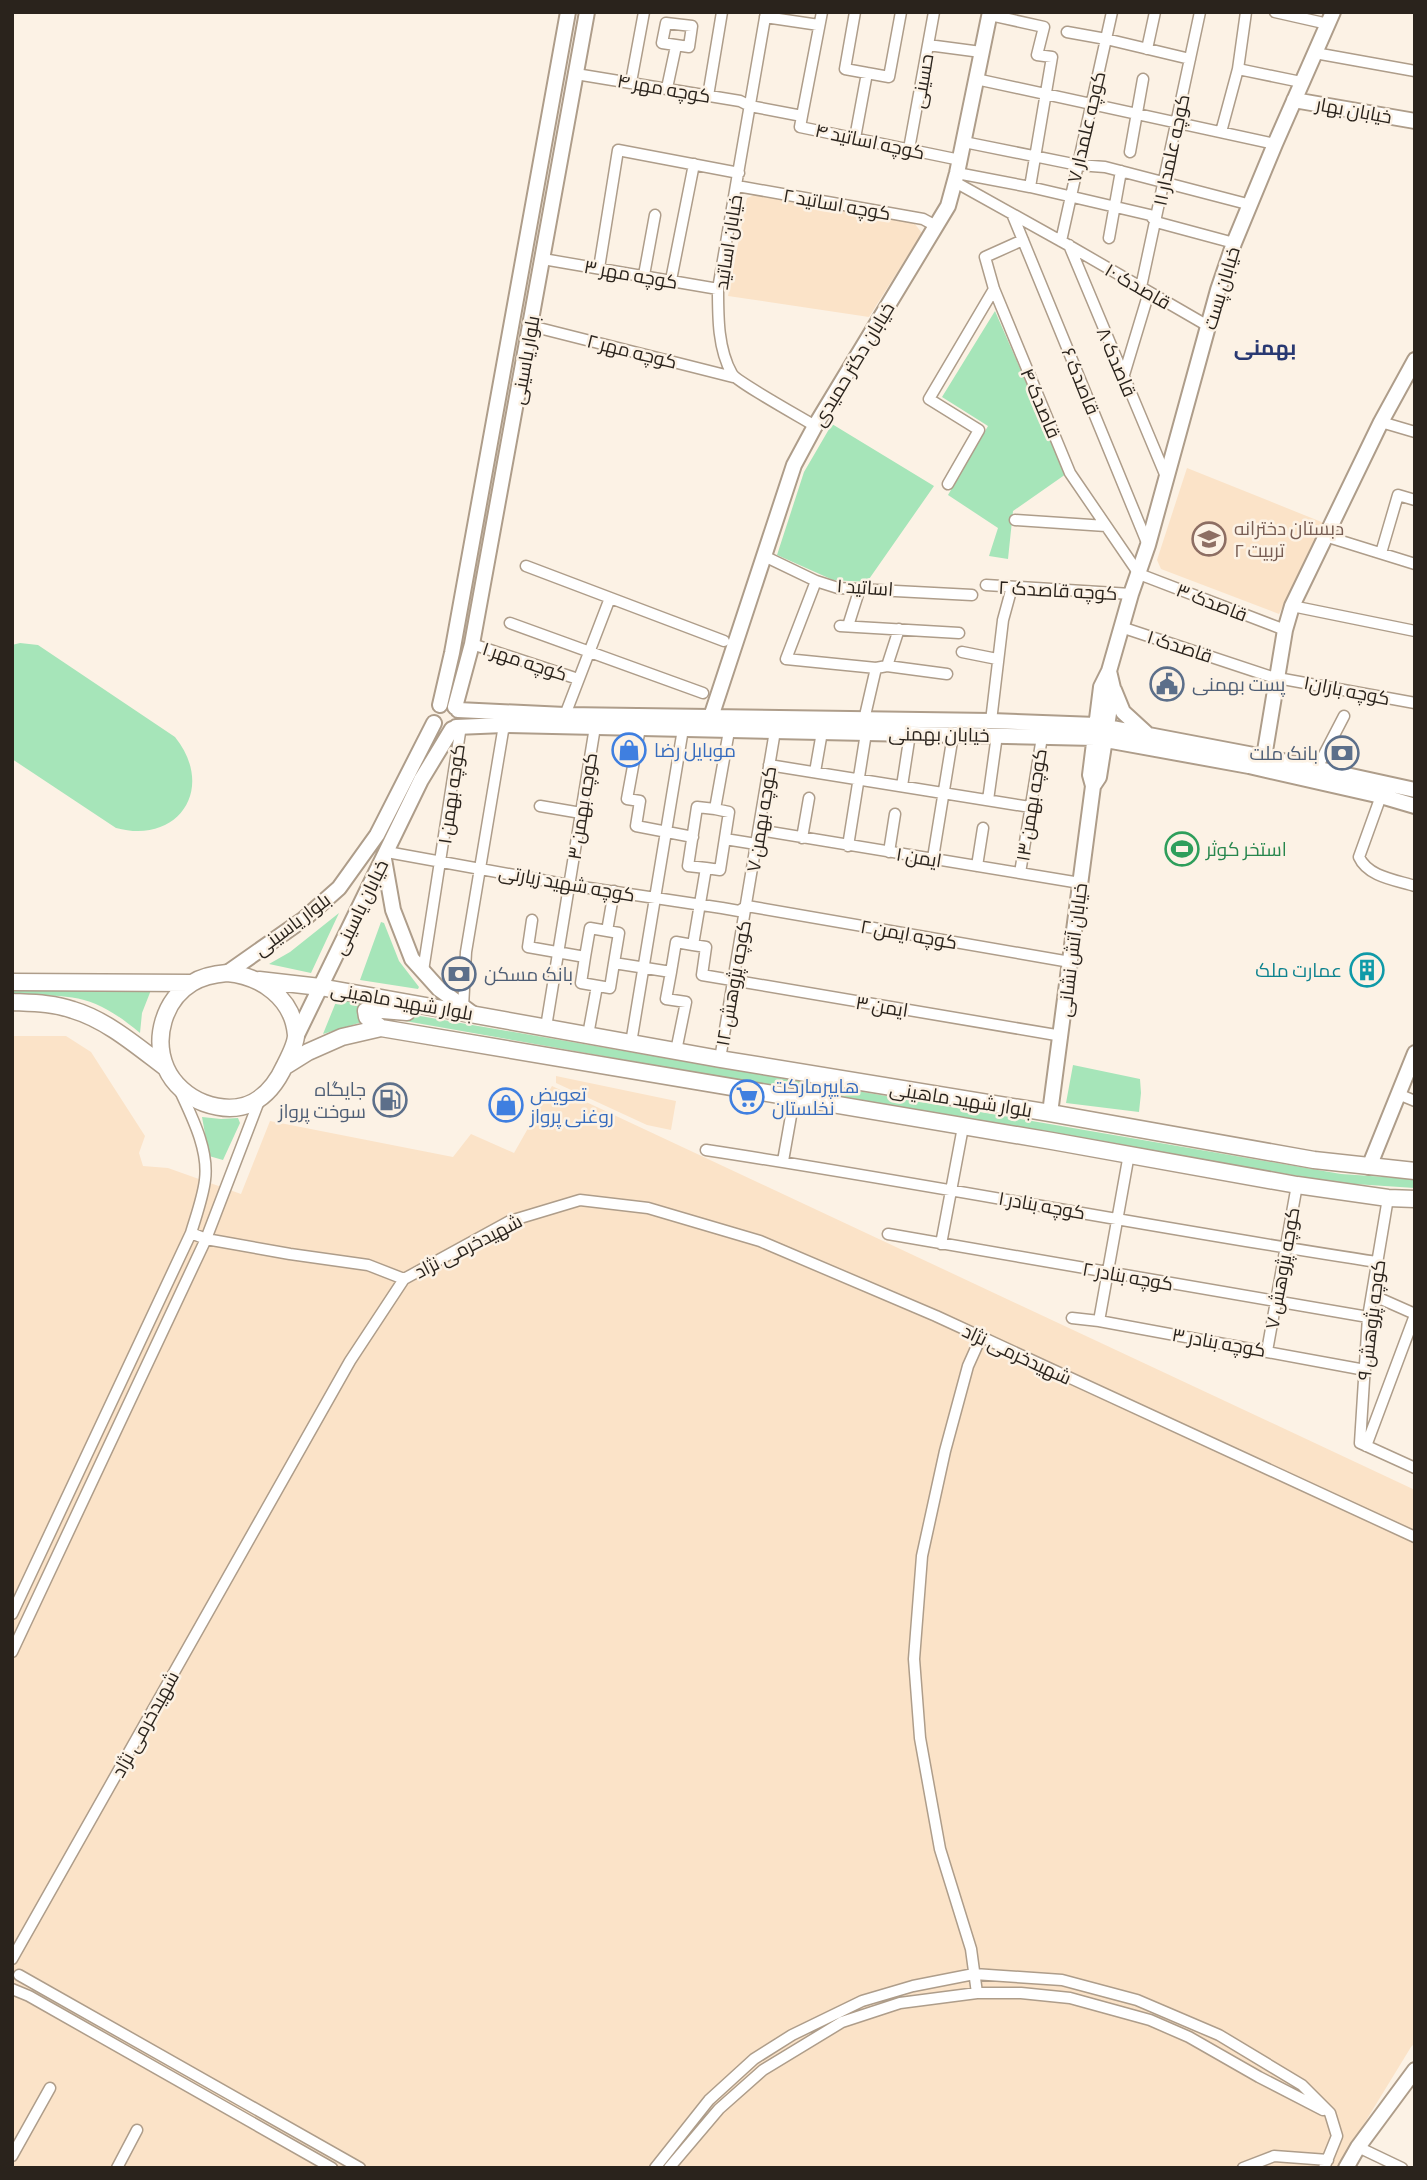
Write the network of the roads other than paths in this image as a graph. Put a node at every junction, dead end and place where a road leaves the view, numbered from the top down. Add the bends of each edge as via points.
1 (568, 12) edge
2 (587, 12) edge
3 (644, 12) edge
4 (722, 12) edge
5 (822, 12) edge
6 (855, 12) edge
7 (901, 12) edge
8 (934, 12) edge
9 (1112, 12) edge
10 (1155, 12) edge
11 (1200, 12) edge
12 (1246, 12) edge
13 (1275, 12) edge
14 (990, 14) edge
15 (765, 15) edge
16 (1330, 18) edge
17 (819, 26) junction
18 (1066, 32) dead end
19 (1106, 39) junction
20 (928, 45) junction
21 (676, 46) dead end
22 (1146, 48) junction
23 (981, 52) junction
24 (1315, 53) junction
25 (1191, 59) junction
26 (1238, 69) junction
27 (1415, 71) edge
28 (867, 73) junction
29 (576, 74) junction
30 (976, 79) junction
31 (1143, 79) dead end
32 (631, 82) junction
33 (1301, 82) junction
34 (667, 88) junction
35 (1047, 94) junction
36 (708, 96) junction
37 (1294, 100) junction
38 (1092, 104) junction
39 (750, 106) junction
40 (1136, 113) junction
41 (802, 116) junction
42 (1415, 121) edge
43 (1178, 122) junction
44 (1222, 132) junction
45 (855, 138) junction
46 (964, 142) junction
47 (1275, 144) junction
48 (909, 149) junction
49 (1130, 152) dead end
50 (1035, 155) junction
51 (694, 164) junction
52 (1078, 165) junction
53 (1121, 171) junction
54 (957, 172) junction
55 (739, 173) junction
56 (1164, 184) junction
57 (737, 186) junction
58 (1030, 187) junction
59 (1070, 196) junction
60 (1251, 205) junction
61 (1116, 207) junction
62 (655, 215) dead end
63 (1013, 216) junction
64 (1156, 222) junction
65 (936, 226) junction
66 (1109, 237) dead end
67 (1024, 240) junction
68 (1065, 243) junction
69 (1234, 243) junction
70 (543, 259) junction
71 (599, 268) junction
72 (644, 275) junction
73 (671, 280) junction
74 (718, 289) junction
75 (994, 289) junction
76 (1145, 290) junction
77 (531, 326) junction
78 (1208, 326) junction
79 (1415, 360) edge
80 (733, 377) junction
81 (1123, 378) junction
82 (1409, 382) edge
83 (1381, 422) junction
84 (815, 426) junction
85 (1415, 432) edge
86 (1167, 479) junction
87 (948, 484) dead end
88 (1415, 500) edge
89 (1015, 520) dead end
90 (1106, 526) junction
91 (1325, 536) junction
92 (1148, 545) junction
93 (1381, 554) junction
94 (764, 556) junction
95 (1415, 564) edge
96 (526, 566) dead end
97 (1139, 574) junction
98 (816, 581) junction
99 (986, 585) dead end
100 (1012, 587) junction
101 (860, 588) junction
102 (1131, 594) junction
103 (972, 595) dead end
104 (610, 598) junction
105 (1292, 606) junction
106 (510, 622) dead end
107 (1121, 627) junction
108 (899, 629) junction
109 (1285, 630) junction
110 (1415, 631) edge
111 (959, 633) dead end
112 (724, 641) dead end
113 (472, 644) junction
114 (589, 652) junction
115 (962, 652) dead end
116 (997, 659) junction
117 (881, 667) junction
118 (1109, 671) junction
119 (947, 674) dead end
120 (1279, 676) junction
121 (578, 679) junction
122 (1113, 688) junction
123 (703, 693) dead end
124 (1415, 703) edge
125 (440, 705) junction
126 (456, 708) junction
127 (565, 715) junction
128 (1344, 716) dead end
129 (711, 717) junction
130 (434, 723) junction
131 (504, 725) junction
132 (456, 727) junction
133 (595, 727) junction
134 (865, 727) junction
135 (640, 728) junction
136 (994, 728) junction
137 (683, 729) junction
138 (729, 731) junction
139 (775, 732) junction
140 (822, 732) junction
141 (1101, 732) junction
142 (910, 734) junction
143 (1148, 734) junction
144 (953, 735) junction
145 (1042, 737) junction
146 (1264, 757) junction
147 (769, 765) junction
148 (1317, 768) junction
149 (815, 772) junction
150 (859, 779) junction
151 (902, 786) junction
152 (1415, 790) edge
153 (944, 792) junction
154 (1381, 796) junction
155 (808, 798) dead end
156 (988, 800) junction
157 (540, 806) dead end
158 (1415, 806) edge
159 (1030, 807) junction
160 (715, 809) junction
161 (581, 813) junction
162 (895, 814) dead end
163 (983, 828) dead end
164 (759, 830) junction
165 (667, 832) junction
166 (693, 837) junction
167 (802, 838) junction
168 (725, 839) junction
169 (756, 844) junction
170 (848, 846) junction
171 (889, 852) junction
172 (385, 855) junction
173 (933, 858) junction
174 (442, 861) junction
175 (977, 866) junction
176 (479, 868) junction
177 (706, 868) junction
178 (1020, 873) junction
179 (1080, 883) junction
180 (569, 885) junction
181 (1415, 886) edge
182 (614, 891) junction
183 (656, 897) junction
184 (699, 904) junction
185 (747, 906) junction
186 (531, 920) dead end
187 (607, 931) junction
188 (693, 944) junction
189 (559, 952) junction
190 (585, 957) junction
191 (614, 962) junction
192 (1070, 962) junction
193 (644, 968) junction
194 (423, 971) junction
195 (671, 972) junction
196 (227, 973) junction
197 (259, 980) junction
198 (734, 981) junction
199 (12, 982) edge
200 (191, 983) junction
201 (597, 986) junction
202 (320, 987) junction
203 (12, 1002) edge
204 (425, 1006) junction
205 (468, 1011) junction
206 (545, 1027) junction
207 (381, 1028) junction
208 (588, 1035) junction
209 (1062, 1036) junction
210 (296, 1037) junction
211 (631, 1043) junction
212 (676, 1051) junction
213 (1415, 1053) edge
214 (720, 1059) junction
215 (284, 1067) junction
216 (166, 1068) junction
217 (178, 1086) junction
218 (1398, 1094) junction
219 (794, 1099) junction
220 (259, 1101) junction
221 (1415, 1101) edge
222 (1050, 1113) junction
223 (963, 1127) junction
224 (706, 1150) dead end
225 (1129, 1154) junction
226 (783, 1161) junction
227 (1369, 1167) junction
228 (1415, 1171) edge
229 (1297, 1185) junction
230 (950, 1189) junction
231 (1388, 1198) junction
232 (1415, 1199) edge
233 (1117, 1217) junction
234 (191, 1233) junction
235 (888, 1234) dead end
236 (206, 1239) junction
237 (941, 1244) junction
238 (1286, 1248) junction
239 (1377, 1262) junction
240 (1107, 1273) junction
241 (404, 1279) junction
242 (1372, 1295) junction
243 (1277, 1302) junction
244 (1415, 1314) edge
245 (1368, 1317) junction
246 (1072, 1318) dead end
247 (1099, 1321) junction
248 (981, 1337) junction
249 (1267, 1351) junction
250 (1365, 1370) junction
251 (1363, 1444) junction
252 (1415, 1468) edge
253 (1415, 1537) edge
254 (12, 1615) edge
255 (12, 1652) edge
256 (12, 1960) edge
257 (974, 1974) junction
258 (19, 1975) junction
259 (12, 1987) edge
260 (977, 1993) junction
261 (754, 2059) junction
262 (764, 2070) junction
263 (1415, 2070) edge
264 (50, 2088) dead end
265 (1409, 2089) edge
266 (1330, 2113) junction
267 (137, 2130) dead end
268 (1358, 2147) junction
269 (12, 2157) edge
270 (1326, 2164) edge
271 (117, 2168) edge
272 (332, 2168) edge
273 (360, 2168) edge
274 (655, 2168) edge
275 (669, 2168) edge
276 (1244, 2168) edge
277 (1346, 2168) edge
278 (1402, 2168) edge

1 - 125 street, بلوار یاسینی
2 - 29 street, بلوار یاسینی
3 - 32 street
4 - 36 street
5 - 17 street
6 - 28 street via 845,69
7 - 28 street via 889,77
8 - 20 street, حسینی
9 - 19 street, کوچه علمدار ۷
10 - 22 street
11 - 25 street, کوچه علمدار ۱۱
12 - 26 street
13 - 16 street
14 - 23 street, خیابان دکتر حمیدی
14 - 35 street via 1044,27 1037,55 1052,57
15 - 17 street
15 - 39 street, خیابان اساتید
16 - 24 street, خیابان پست
17 - 41 street
18 - 19 street
19 - 22 street
19 - 38 street, کوچه علمدار ۷
20 - 23 street
20 - 48 street, حسینی
21 - 34 street
22 - 25 street
23 - 30 street, خیابان دکتر حمیدی
24 - 27 street
24 - 33 street, خیابان پست
25 - 43 street, کوچه علمدار ۱۱
26 - 33 street
26 - 44 street
28 - 45 street
29 - 32 street, کوچه مهر ۴
29 - 70 street, بلوار یاسینی
30 - 35 street
30 - 46 street, خیابان دکتر حمیدی
31 - 40 street
32 - 34 street, کوچه مهر ۴
33 - 37 street, خیابان پست
34 - 36 street, کوچه مهر ۴
35 - 38 street
35 - 50 street
36 - 39 street, کوچه مهر ۴
37 - 42 street, خیابان بهار
37 - 47 street, خیابان پست
38 - 40 street
38 - 52 street, کوچه علمدار ۷
39 - 41 street, کوچه اساتید ۴
39 - 55 street, خیابان اساتید
40 - 43 street
40 - 49 street
41 - 45 street, کوچه اساتید ۴ via 800,127
43 - 44 street
43 - 56 street, کوچه علمدار ۱۱
44 - 47 street
45 - 48 street, کوچه اساتید ۴
46 - 50 street
46 - 54 street, خیابان دکتر حمیدی
47 - 60 street, خیابان پست
48 - 54 street, کوچه اساتید ۴
50 - 52 street
50 - 58 street
51 - 55 street
51 - 71 street via 618,150
51 - 73 street
52 - 53 street
52 - 59 street, کوچه علمدار ۷
53 - 56 street
53 - 61 street
54 - 58 street, کوچه اساتید ۴
54 - 63 street, قاصدک ۱۰
54 - 65 street, خیابان دکتر حمیدی
55 - 57 street, خیابان اساتید
56 - 60 street
56 - 64 street, کوچه علمدار ۱۱
57 - 65 street, کوچه اساتید ۲ via 923,219
57 - 74 street, خیابان اساتید
58 - 59 street, کوچه اساتید ۴
59 - 61 street, کوچه اساتید ۴
59 - 68 street, کوچه علمدار ۷
60 - 69 street, خیابان پست
61 - 64 street, کوچه اساتید ۴ via 1150,215
61 - 66 street
62 - 72 street
63 - 67 street, قاصدک ۶
63 - 68 street, قاصدک ۱۰
64 - 69 street, کوچه اساتید ۴
64 - 76 street, کوچه علمدار ۱۱
65 - 84 street, خیابان دکتر حمیدی
67 - 75 street, قاصدک ۴ via 985,257
67 - 92 street, قاصدک ۶
68 - 76 street, قاصدک ۱۰
68 - 81 street, قاصدک ۸
69 - 78 street, خیابان پست
70 - 71 street, کوچه مهر ۳
70 - 77 street, بلوار یاسینی
71 - 72 street, کوچه مهر ۳
72 - 73 street, کوچه مهر ۳
73 - 74 street, کوچه مهر ۳
74 - 80 street, خیابان اساتید via 718,326
75 - 87 street via 929,399 979,430
75 - 90 street, قاصدک ۴ via 1070,473
76 - 78 street, قاصدک ۱۰
76 - 81 street, کوچه علمدار ۱۱
77 - 80 street, کوچه مهر ۲
77 - 113 street, بلوار یاسینی
78 - 86 street, خیابان پست
79 - 82 street
80 - 84 street
81 - 86 street, قاصدک ۸
82 - 83 street
83 - 85 street
83 - 91 street
84 - 94 street, خیابان دکتر حمیدی via 794,465
86 - 92 street, خیابان پست
88 - 93 street via 1398,495
89 - 90 street
90 - 97 street, قاصدک ۴
91 - 93 street
91 - 105 street
92 - 97 street, خیابان پست
93 - 95 street
94 - 98 street, اساتید ۱
94 - 129 street, خیابان دکتر حمیدی
96 - 104 street
97 - 102 street, خیابان پست
97 - 109 street, قاصدک ۳
98 - 101 street, اساتید ۱
98 - 117 street via 786,659
99 - 100 street, کوچه قاصدک ۲
100 - 102 street, کوچه قاصدک ۲
100 - 116 street
101 - 103 street, اساتید ۱
101 - 108 street via 844,626
102 - 107 street
104 - 112 street
104 - 114 street
105 - 109 street
105 - 110 street
106 - 114 street
107 - 118 street
107 - 120 street, قاصدک ۱
108 - 111 street
108 - 117 street
109 - 120 street
113 - 121 street, کوچه مهر ۱
113 - 126 street, بلوار یاسینی
114 - 121 street
114 - 123 street
115 - 116 street
116 - 136 street
117 - 119 street
117 - 134 street
118 - 122 street
118 - 141 street via 1101,687
120 - 124 street, کوچه باران۱
120 - 146 street
121 - 127 street
122 - 141 street
122 - 143 street via 1123,712
125 - 126 street
125 - 130 street via 432,715
126 - 127 street, خیابان بهمنی
126 - 132 street via 460,719
127 - 129 street, خیابان بهمنی
128 - 148 street
129 - 134 street, خیابان بهمنی
130 - 132 street via 444,731
130 - 196 street, بلوار یاسینی via 377,835 339,888 304,919
131 - 132 street, خیابان بهمنی
131 - 133 street, خیابان بهمنی
131 - 176 street
132 - 172 street via 421,780
132 - 174 street, کوچه بهمن ۱
133 - 135 street, خیابان بهمنی
133 - 161 street, کوچه بهمن ۳
134 - 136 street, خیابان بهمنی
134 - 140 street, خیابان بهمنی
134 - 142 street, خیابان بهمنی
134 - 150 street
135 - 137 street, خیابان بهمنی
135 - 165 street via 627,799 640,801 636,826
136 - 141 street, خیابان بهمنی
136 - 144 street, خیابان بهمنی
136 - 145 street, خیابان بهمنی
136 - 156 street
137 - 138 street, خیابان بهمنی
137 - 165 street
138 - 139 street, خیابان بهمنی
138 - 160 street
139 - 140 street, خیابان بهمنی
139 - 147 street, کوچه بهمن ۷
140 - 149 street
141 - 143 street, خیابان بهمنی
141 - 145 street, خیابان بهمنی
141 - 154 street, خیابان بهمنی
141 - 179 street, خیابان آتش نشانی via 1099,777 1093,786
142 - 144 street, خیابان بهمنی
142 - 151 street
143 - 146 street, خیابان بهمنی
144 - 153 street
145 - 159 street, کوچه بهمن ۱۳
146 - 148 street, خیابان بهمنی
147 - 149 street
147 - 164 street, کوچه بهمن ۷
148 - 152 street, خیابان بهمنی
149 - 150 street
150 - 151 street
150 - 170 street
151 - 153 street
153 - 156 street
153 - 173 street
154 - 158 street, خیابان بهمنی
154 - 181 street via 1359,857 1371,872
155 - 167 street
156 - 159 street
157 - 161 street
159 - 178 street, کوچه بهمن ۱۳
160 - 166 street via 697,807
160 - 168 street via 729,812
161 - 180 street, کوچه بهمن ۳
162 - 171 street
163 - 175 street
164 - 167 street, ایمن ۱
164 - 169 street, کوچه بهمن ۷
165 - 166 street
165 - 183 street
166 - 177 street via 688,866
167 - 170 street, ایمن ۱
168 - 169 street
168 - 177 street via 720,870
169 - 185 street, کوچه بهمن ۷
170 - 171 street, ایمن ۱
171 - 173 street, ایمن ۱
172 - 174 street, کوچه شهید زیارتی
172 - 194 street via 393,910 412,959
172 - 202 street, خیابان یاسینی
173 - 175 street, ایمن ۱
174 - 176 street, کوچه شهید زیارتی
174 - 194 street, کوچه بهمن ۱
175 - 178 street, ایمن ۱
176 - 180 street, کوچه شهید زیارتی
176 - 205 street via 466,952
177 - 184 street
178 - 179 street, ایمن ۱
179 - 192 street, خیابان آتش نشانی
180 - 182 street, کوچه شهید زیارتی
180 - 189 street, کوچه بهمن ۳
182 - 183 street, کوچه شهید زیارتی
182 - 187 street
183 - 184 street, کوچه شهید زیارتی
183 - 193 street
184 - 185 street, کوچه شهید زیارتی via 739,911
184 - 188 street
185 - 192 street, کوچه ایمن ۲
185 - 198 street, کوچه پژوهش ۱۲
186 - 189 street via 528,947
187 - 190 street via 590,928
187 - 191 street via 619,933
188 - 195 street via 676,942
188 - 198 street, ایمن ۳ via 706,947 702,975
189 - 190 street
189 - 206 street, کوچه بهمن ۳
190 - 201 street via 581,983
191 - 193 street
191 - 201 street via 610,988
192 - 209 street, خیابان آتش نشانی
193 - 195 street
193 - 211 street
194 - 205 street
195 - 212 street via 666,999 685,1002
196 - 197 main road
196 - 200 main road
197 - 202 main road, بلوار شهید ماهینی
197 - 210 main road via 278,994 291,1014
198 - 209 street, ایمن ۳
198 - 214 street, کوچه پژوهش ۱۲
199 - 200 main road
200 - 216 main road via 177,996 163,1021 161,1050
201 - 208 street
202 - 204 main road, بلوار شهید ماهینی
202 - 210 street, خیابان یاسینی
203 - 216 main road via 75,1010 106,1025
204 - 205 main road, بلوار شهید ماهینی
204 - 207 main road via 410,1012 366,1010 367,1017
205 - 206 main road, بلوار شهید ماهینی
206 - 208 main road, بلوار شهید ماهینی
207 - 215 main road, بلوار شهید ماهینی via 342,1037
207 - 219 main road, بلوار شهید ماهینی
208 - 211 main road, بلوار شهید ماهینی
209 - 222 street, خیابان آتش نشانی
210 - 215 main road
211 - 212 main road, بلوار شهید ماهینی
212 - 214 main road, بلوار شهید ماهینی
213 - 218 street
214 - 222 main road, بلوار شهید ماهینی
215 - 220 main road
216 - 217 main road
217 - 220 main road via 195,1100 216,1107 238,1108
217 - 234 street via 205,1161
218 - 221 street
218 - 227 street
219 - 223 main road, بلوار شهید ماهینی
219 - 226 street
220 - 236 street
222 - 227 main road, بلوار شهید ماهینی
223 - 225 main road, بلوار شهید ماهینی
223 - 230 street
224 - 226 street, کوچه بنادر ۱
225 - 229 main road, بلوار شهید ماهینی
225 - 233 street
226 - 230 street, کوچه بنادر ۱
227 - 228 main road, بلوار شهید ماهینی
229 - 231 main road, بلوار شهید ماهینی
229 - 238 street, کوچه پژوهش ۷
230 - 233 street, کوچه بنادر ۱
230 - 237 street
231 - 232 main road, بلوار شهید ماهینی
231 - 239 street, کوچه پژوهش ۹
233 - 238 street, کوچه بنادر ۱
233 - 240 street
234 - 236 street
234 - 254 street
235 - 237 street, کوچه بنادر ۲
236 - 241 street via 368,1265
236 - 255 street
237 - 240 street, کوچه بنادر ۲
238 - 239 street, کوچه بنادر ۱
238 - 243 street, کوچه پژوهش ۷
239 - 242 street, کوچه پژوهش ۹
240 - 243 street, کوچه بنادر ۲
240 - 247 street
241 - 248 street, شهیدخرمی نژاد via 510,1221 580,1199 648,1208 760,1241
241 - 256 street, شهیدخرمی نژاد via 350,1361
242 - 244 street
242 - 245 street, کوچه پژوهش ۹
243 - 245 street, کوچه بنادر ۲
243 - 249 street, کوچه پژوهش ۷
244 - 251 street
245 - 250 street, کوچه پژوهش ۹
246 - 247 street, کوچه بنادر ۳
247 - 249 street, کوچه بنادر ۳
248 - 253 street, شهیدخرمی نژاد
248 - 257 street via 965,1378 922,1556 914,1659 920,1738 940,1849 971,1949
249 - 250 street, کوچه بنادر ۳
250 - 251 street, کوچه پژوهش ۹
251 - 252 street
256 - 258 street
257 - 260 street
257 - 261 street via 862,2001
257 - 266 street via 1062,1980 1137,2000 1219,2035 1302,2085
258 - 259 street
258 - 273 street
259 - 272 street
260 - 262 street via 900,2003 842,2022
260 - 266 street via 1070,1998 1150,2020
261 - 262 street
261 - 274 street via 709,2100
262 - 275 street via 719,2109
263 - 265 street
264 - 269 street
265 - 268 street
266 - 270 street via 1337,2136
267 - 271 street
268 - 277 street
268 - 278 street
270 - 276 street via 1274,2156

